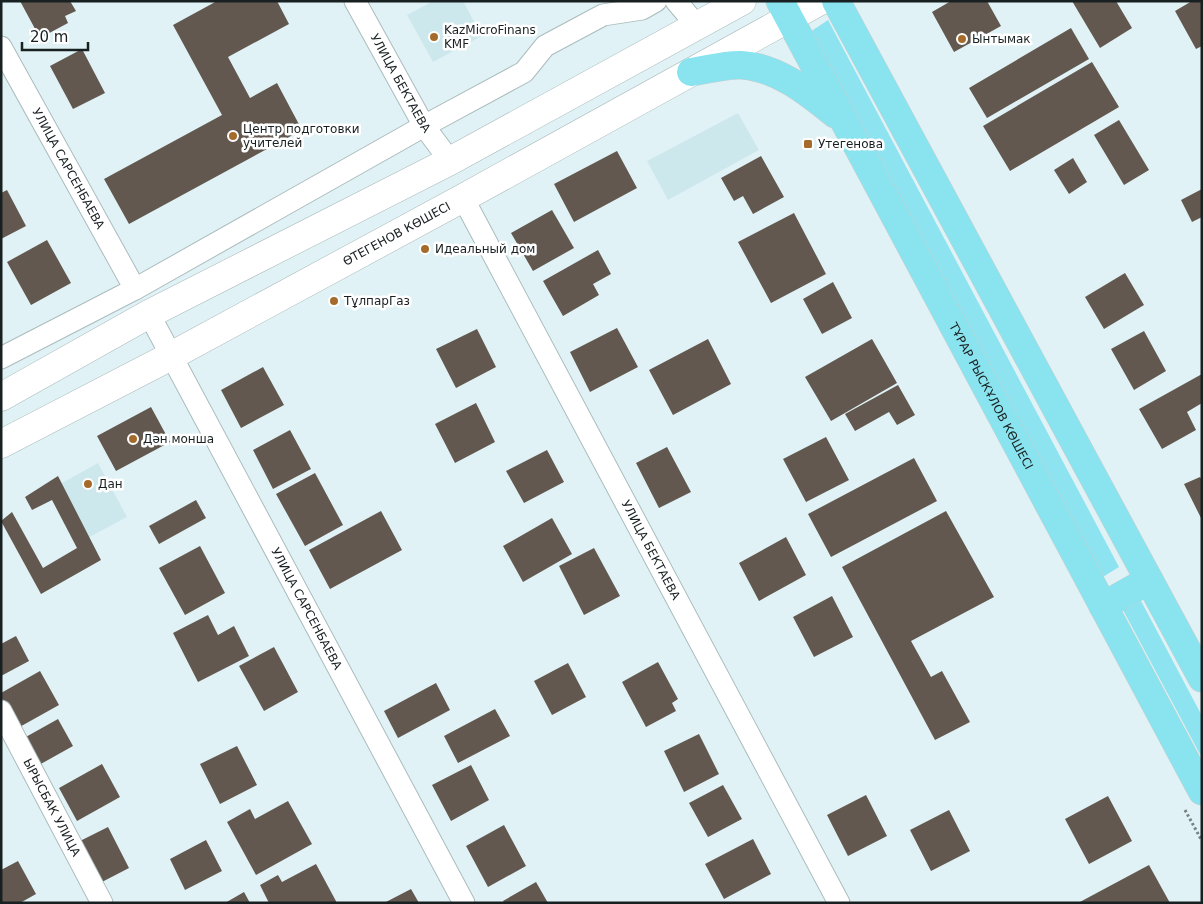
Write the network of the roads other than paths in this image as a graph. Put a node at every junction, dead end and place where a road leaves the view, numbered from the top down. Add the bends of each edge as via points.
1 (355, 1) edge
2 (656, 1) edge
3 (676, 1) edge
4 (742, 1) edge
5 (820, 1) edge
6 (836, 1) edge
7 (784, 10) edge
8 (696, 26) junction
9 (1, 47) edge
10 (691, 72) junction
11 (844, 121) junction
12 (424, 126) junction
13 (450, 161) junction
14 (463, 198) junction
15 (134, 289) junction
16 (149, 314) junction
17 (171, 356) junction
18 (1, 358) edge
19 (1, 397) edge
20 (1, 444) edge
21 (1149, 580) junction
22 (1103, 606) junction
23 (1202, 678) edge
24 (1, 711) edge
25 (1202, 791) edge
26 (102, 903) edge
27 (464, 903) edge
28 (839, 903) edge

1 - 12 street, УЛИЦА БЕКТАЕВА
2 - 12 street via 642,9 603,15 545,46 524,72
3 - 8 street
4 - 8 main road
5 - 7 main road, ӨТЕГЕНОВ КӨШЕСІ
6 - 21 main road
7 - 10 main road, ӨТЕГЕНОВ КӨШЕСІ
7 - 11 main road, ТҰРАР РЫСКҰЛОВ КӨШЕСІ
8 - 13 main road
9 - 15 street, УЛИЦА САРСЕНБАЕВА
10 - 11 main road via 740,64 774,72 813,96
10 - 14 main road, ӨТЕГЕНОВ КӨШЕСІ
11 - 22 main road, ТҰРАР РЫСКҰЛОВ КӨШЕСІ
12 - 13 street, УЛИЦА БЕКТАЕВА
12 - 15 street
13 - 16 main road
14 - 17 main road, ӨТЕГЕНОВ КӨШЕСІ
14 - 28 street, УЛИЦА БЕКТАЕВА
15 - 18 street
16 - 17 street, УЛИЦА САРСЕНБАЕВА
16 - 19 main road
17 - 20 main road, ӨТЕГЕНОВ КӨШЕСІ
17 - 27 street, УЛИЦА САРСЕНБАЕВА
21 - 22 main road
21 - 23 main road
22 - 25 main road, ТҰРАР РЫСКҰЛОВ КӨШЕСІ
24 - 26 street, ЫРЫСБАК УЛИЦА

